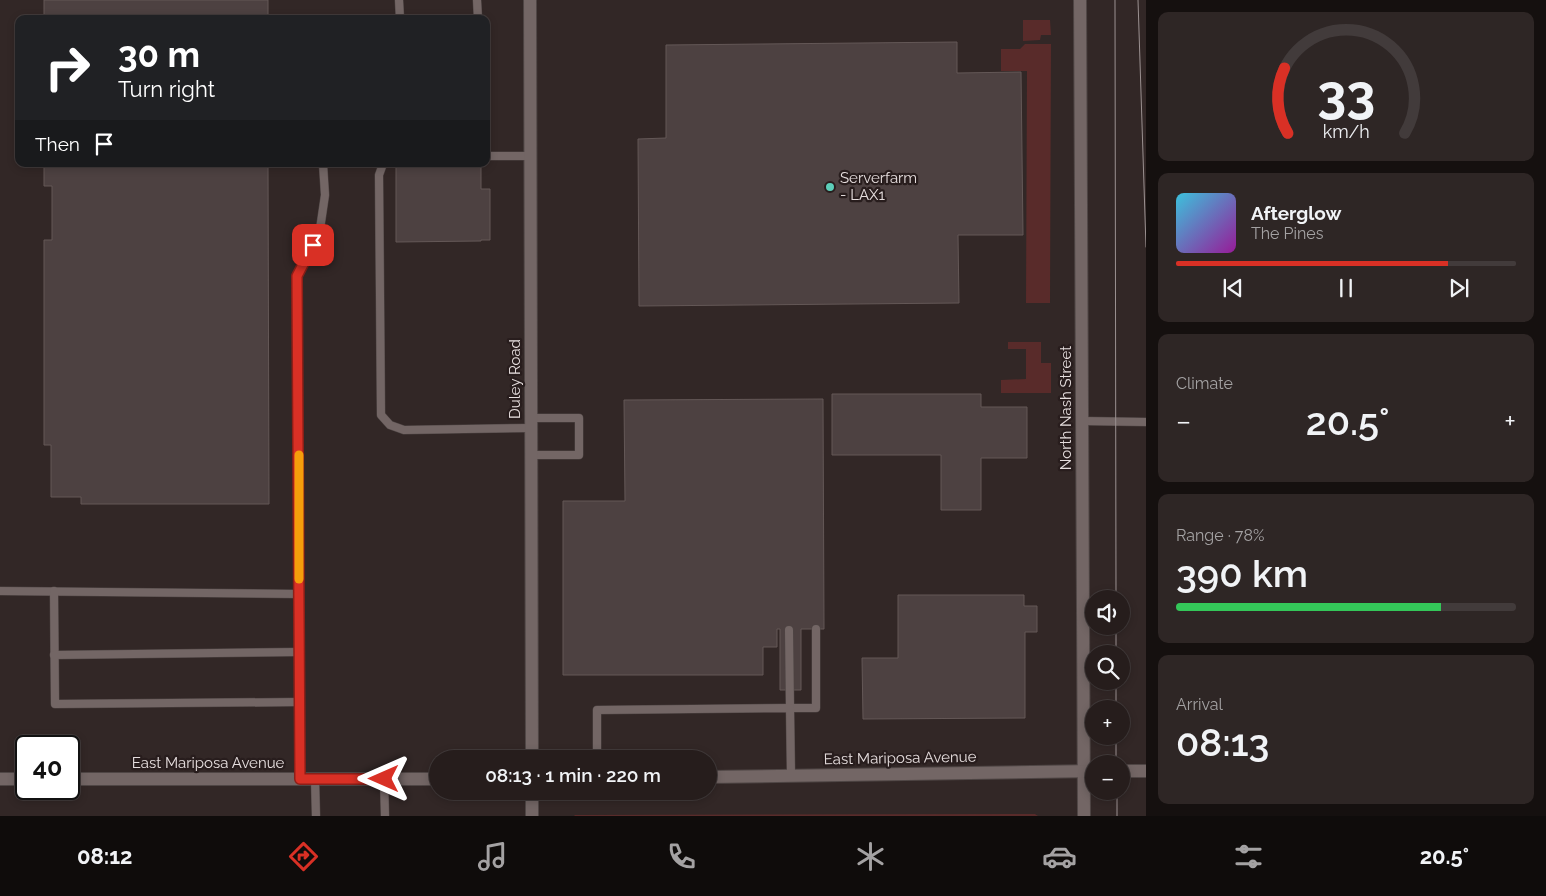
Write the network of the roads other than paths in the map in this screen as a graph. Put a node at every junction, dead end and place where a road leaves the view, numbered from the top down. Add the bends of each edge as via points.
1 (399, 0) edge
2 (477, 0) edge
3 (530, 0) edge
4 (1080, 0) edge
5 (400, 15) edge
6 (478, 15) edge
7 (490, 156) edge
8 (530, 156) junction
9 (323, 167) edge
10 (382, 167) edge
11 (1082, 420) junction
12 (1146, 422) edge
13 (531, 423) junction
14 (531, 455) junction
15 (0, 591) edge
16 (54, 591) junction
17 (299, 594) junction
18 (816, 629) dead end
19 (789, 630) dead end
20 (299, 652) junction
21 (54, 655) junction
22 (300, 702) junction
23 (790, 708) junction
24 (532, 750) edge
25 (598, 750) edge
26 (1089, 755) edge
27 (1085, 771) edge
28 (1130, 771) edge
29 (1146, 771) edge
30 (791, 775) junction
31 (717, 776) edge
32 (0, 779) edge
33 (15, 779) edge
34 (80, 779) edge
35 (300, 779) junction
36 (315, 779) junction
37 (384, 779) junction
38 (429, 779) edge
39 (532, 800) edge
40 (1086, 800) edge
41 (316, 816) edge
42 (385, 816) edge
43 (532, 816) edge
44 (1084, 816) edge

1 - 5 lane
2 - 6 lane
3 - 8 street, Duley Road
4 - 11 street, North Nash Street
7 - 8 lane
8 - 13 street, Duley Road
9 - 17 lane via 325,195 320,229 297,276
10 - 13 lane via 379,175 381,415 390,425 404,430
11 - 12 lane
11 - 26 street, North Nash Street
13 - 14 street, Duley Road
13 - 14 lane via 578,418 579,455
14 - 24 street, Duley Road
15 - 16 lane
16 - 17 lane
16 - 21 lane
17 - 20 lane
18 - 23 lane via 816,708
19 - 23 lane
20 - 21 lane
20 - 22 lane
21 - 22 lane via 55,704
22 - 35 lane
23 - 25 lane via 597,710
23 - 30 lane
27 - 30 street, East Mariposa Avenue
28 - 29 street
30 - 31 street, East Mariposa Avenue
32 - 33 street
34 - 35 street, East Mariposa Avenue
35 - 36 street, East Mariposa Avenue
36 - 37 street, East Mariposa Avenue
36 - 41 lane
37 - 38 street, East Mariposa Avenue
37 - 42 lane
39 - 43 street
40 - 44 street, North Nash Street

